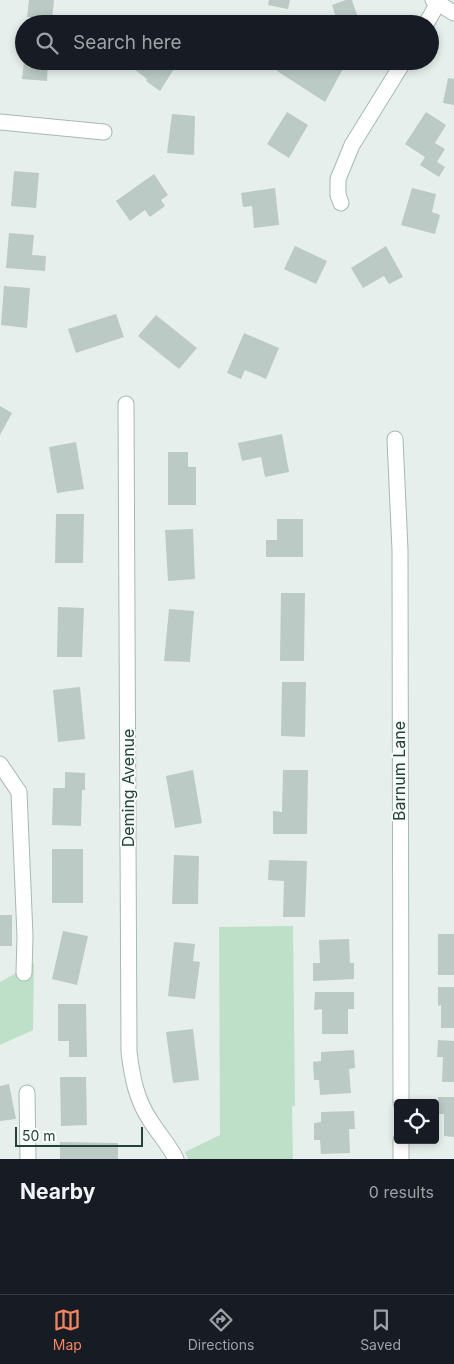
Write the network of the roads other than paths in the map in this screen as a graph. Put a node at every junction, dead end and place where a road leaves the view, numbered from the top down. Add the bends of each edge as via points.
1 (436, 2) edge
2 (454, 13) edge
3 (430, 15) edge
4 (398, 70) edge
5 (0, 122) edge
6 (104, 132) dead end
7 (341, 203) dead end
8 (126, 404) dead end
9 (395, 439) dead end
10 (0, 764) edge
11 (24, 973) dead end
12 (27, 1093) dead end
13 (401, 1099) edge
14 (401, 1144) edge
15 (28, 1159) edge
16 (176, 1159) edge
17 (401, 1159) edge

1 - 2 street
1 - 3 street
4 - 7 street via 352,145 338,179
5 - 6 street
8 - 16 street, Deming Avenue via 129,1052 138,1098
9 - 13 street, Barnum Lane via 400,550
10 - 11 street via 19,792
12 - 15 street
14 - 17 street

